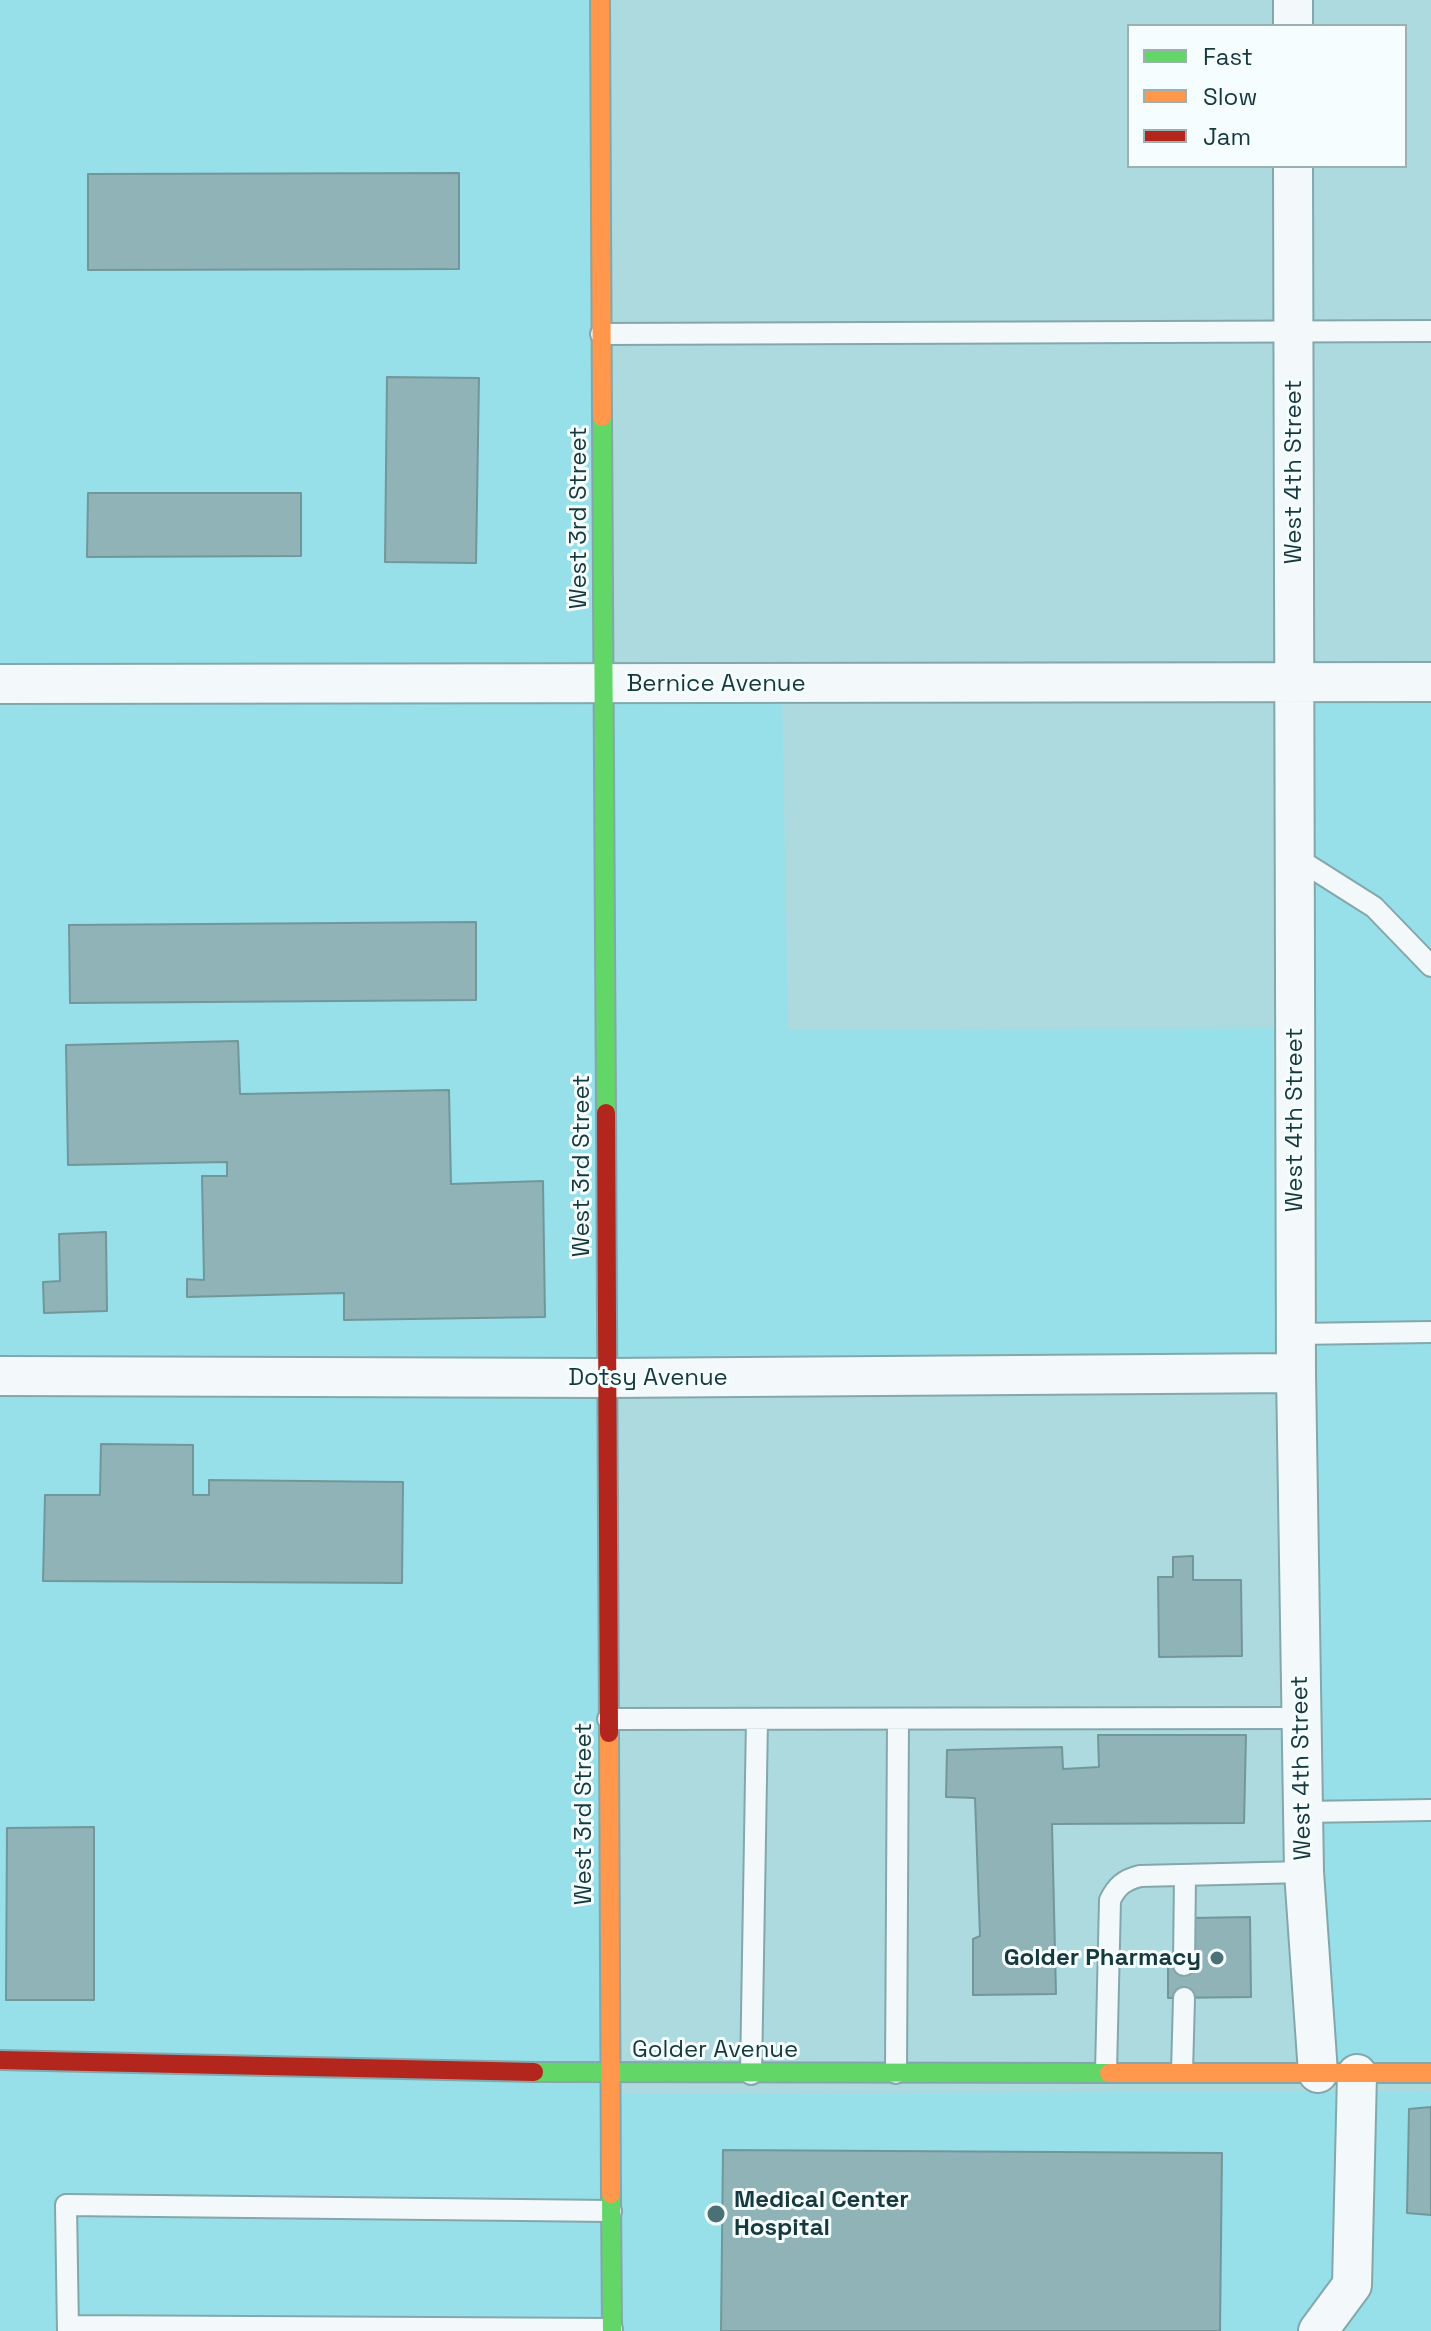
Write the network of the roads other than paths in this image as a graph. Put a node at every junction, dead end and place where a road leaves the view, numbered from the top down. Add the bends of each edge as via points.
1 (600, 0) edge
2 (1293, 0) edge
3 (1293, 24) edge
4 (1293, 168) edge
5 (1431, 331) edge
6 (1293, 333) junction
7 (601, 334) junction
8 (1294, 682) junction
9 (1431, 682) edge
10 (0, 684) edge
11 (604, 685) junction
12 (1295, 857) junction
13 (1431, 966) edge
14 (1431, 1332) edge
15 (1296, 1334) junction
16 (1296, 1373) junction
17 (0, 1376) edge
18 (607, 1378) junction
19 (1302, 1718) junction
20 (608, 1719) junction
21 (757, 1719) junction
22 (898, 1719) junction
23 (1431, 1810) edge
24 (1303, 1812) junction
25 (1304, 1872) junction
26 (1185, 1875) junction
27 (1184, 1965) dead end
28 (1184, 1998) dead end
29 (0, 2060) edge
30 (1106, 2072) junction
31 (1182, 2072) junction
32 (896, 2073) junction
33 (1318, 2073) junction
34 (1431, 2073) edge
35 (609, 2074) junction
36 (751, 2074) junction
37 (1357, 2074) junction
38 (611, 2211) junction
39 (68, 2328) edge
40 (612, 2330) edge
41 (1318, 2331) edge

1 - 7 street, West 3rd Street
2 - 3 street
4 - 6 street, West 4th Street
5 - 6 lane
6 - 7 lane
6 - 8 street, West 4th Street
7 - 11 street, West 3rd Street
8 - 9 street, Bernice Avenue
8 - 11 street, Bernice Avenue
8 - 12 street, West 4th Street
10 - 11 street, Bernice Avenue
11 - 18 street, West 3rd Street
12 - 13 lane via 1374,907
12 - 15 street, West 4th Street
14 - 15 lane
15 - 16 street, West 4th Street
16 - 18 street, Dotsy Avenue
16 - 19 street, West 4th Street
17 - 18 street, Dotsy Avenue
18 - 20 street, West 3rd Street
19 - 22 lane
19 - 24 street, West 4th Street
20 - 21 lane
20 - 35 street, West 3rd Street
21 - 22 lane
21 - 36 lane
22 - 32 lane
23 - 24 lane
24 - 25 street, West 4th Street
25 - 26 lane
25 - 33 street, West 4th Street
26 - 27 lane
26 - 30 lane via 1126,1879 1110,1900
28 - 31 lane
29 - 35 street, Golder Avenue
30 - 31 street, Golder Avenue
30 - 32 street, Golder Avenue
31 - 33 street, Golder Avenue
32 - 36 street, Golder Avenue
33 - 37 street, Golder Avenue
34 - 37 street, Golder Avenue
35 - 36 street, Golder Avenue
35 - 38 street, West 3rd Street
37 - 41 street via 1352,2285
38 - 39 lane via 66,2205
38 - 40 street, West 3rd Street
39 - 40 lane

